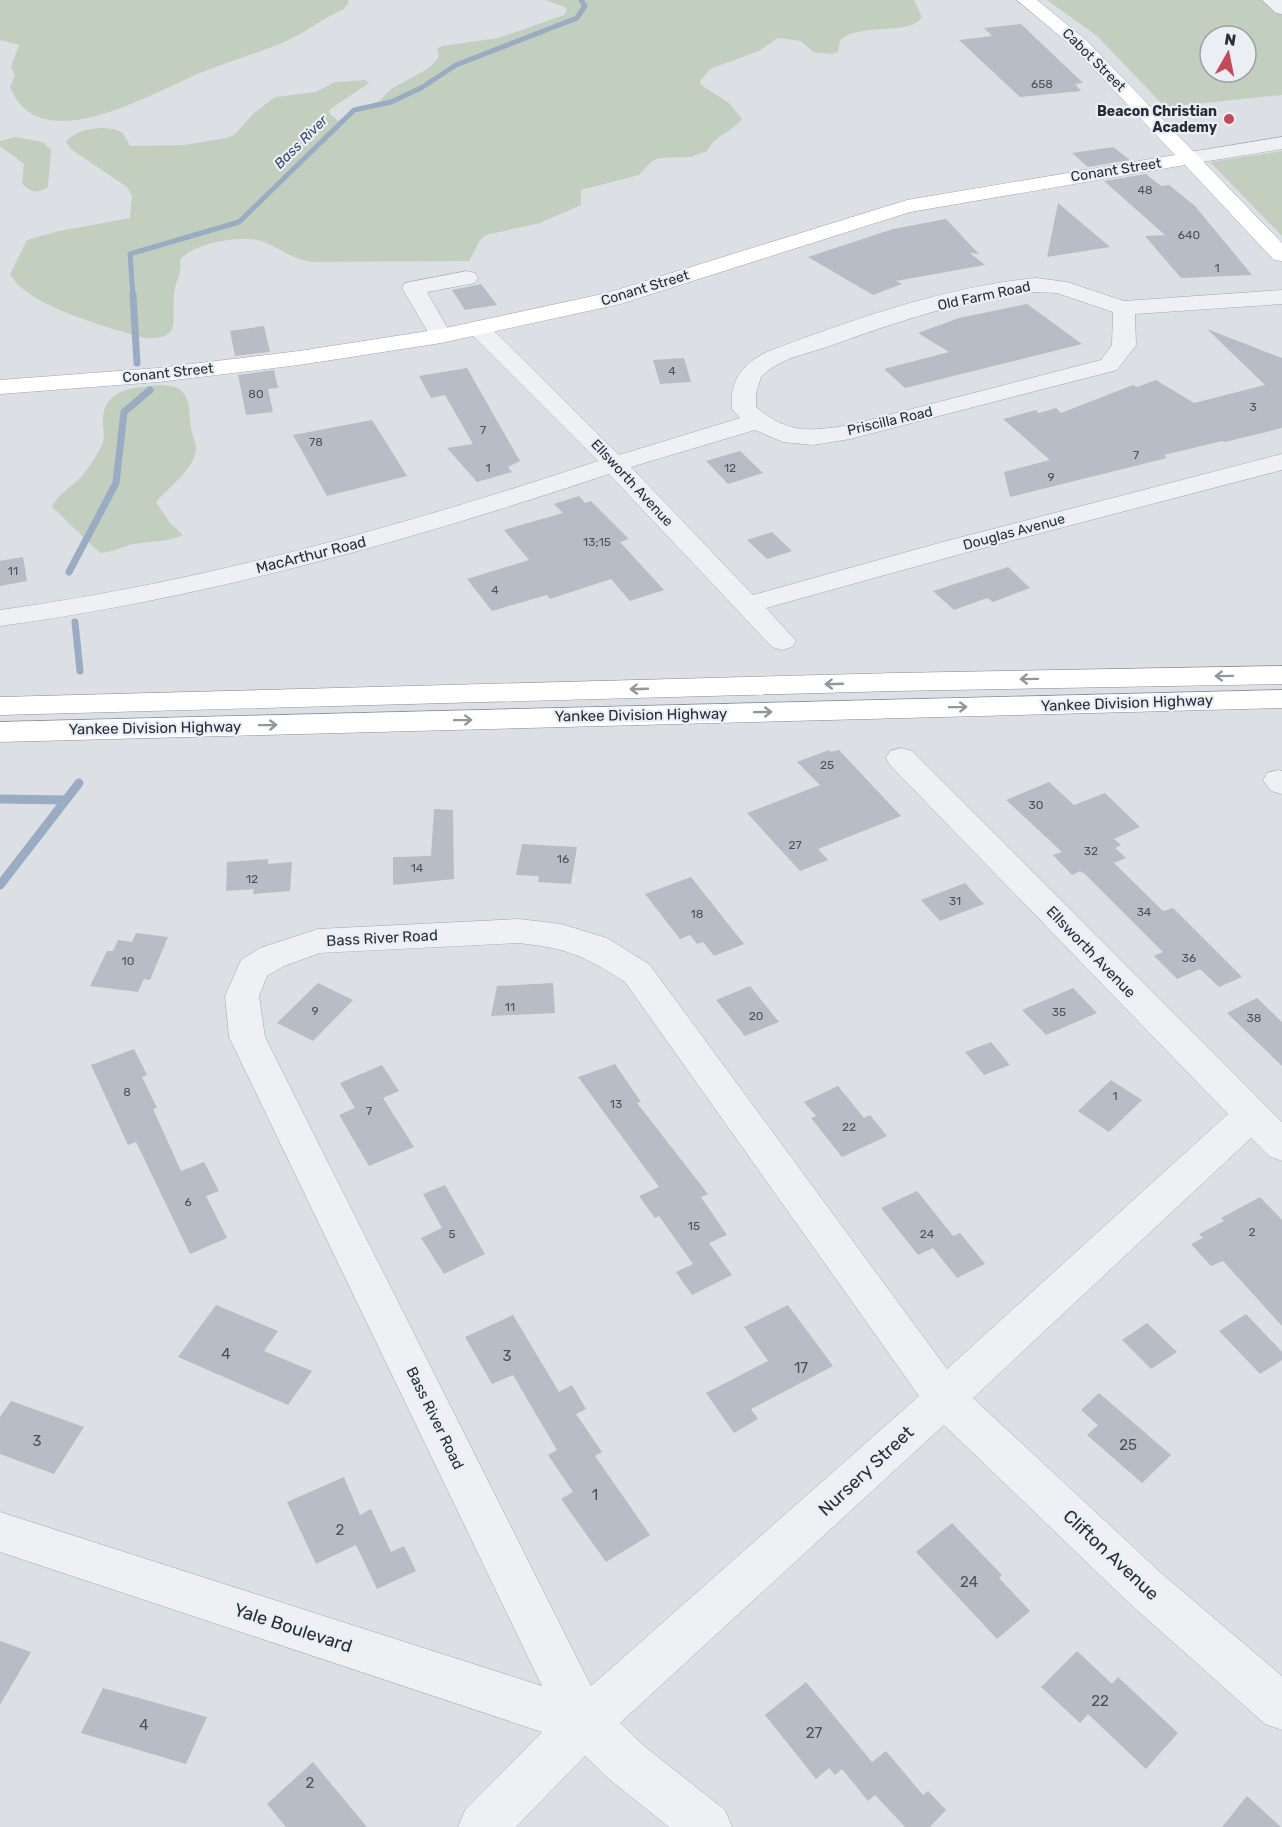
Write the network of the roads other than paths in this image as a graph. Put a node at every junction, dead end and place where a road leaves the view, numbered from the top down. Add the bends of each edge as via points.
1 (1026, 0) edge
2 (1271, 0) edge
3 (1282, 9) edge
4 (1282, 142) edge
5 (1190, 158) junction
6 (1282, 255) edge
7 (467, 278) dead end
8 (1282, 297) edge
9 (1124, 308) junction
10 (478, 329) junction
11 (441, 336) junction
12 (0, 387) edge
13 (758, 421) junction
14 (1282, 462) edge
15 (615, 464) junction
16 (747, 604) junction
17 (0, 618) edge
18 (782, 641) dead end
19 (1282, 675) edge
20 (1282, 699) edge
21 (0, 706) edge
22 (0, 732) edge
23 (901, 758) dead end
24 (1251, 1114) junction
25 (1282, 1146) edge
26 (945, 1399) junction
27 (0, 1532) edge
28 (1282, 1707) edge
29 (585, 1723) junction
30 (482, 1827) edge
31 (708, 1827) edge

1 - 5 main road, Cabot Street via 1080,44
2 - 3 street
4 - 5 street, Conant Street
5 - 6 main road, Cabot Street
5 - 10 main road, Conant Street via 907,206 612,299
7 - 11 street via 413,288
8 - 9 street, Old Farm Road
9 - 13 street, Priscilla Road via 1124,345 1108,365 1094,371 813,438 783,435
9 - 13 street, Old Farm Road via 1109,306 1070,289 1037,285 946,302 863,327 755,368 742,396 744,410
10 - 11 main road, Conant Street
10 - 15 street, Ellsworth Avenue
11 - 12 main road, Conant Street via 158,375
13 - 15 street
14 - 16 street, Douglas Avenue
15 - 16 street, Ellsworth Avenue
15 - 17 street, MacArthur Road via 477,510 297,560 87,606
16 - 18 street, Ellsworth Avenue
19 -> 21 main road, Yankee Division Highway
22 -> 20 main road, Yankee Division Highway
23 - 24 street, Ellsworth Avenue
24 - 25 street, Ellsworth Avenue
24 - 26 street, Nursery Street
26 - 28 street, Clifton Avenue via 1145,1588
26 - 29 street, Nursery Street
26 - 29 street, Bass River Road via 637,973 595,947 561,936 519,931 318,941 272,957 253,969 242,996 248,1036
27 - 29 street, Yale Boulevard
29 - 30 street, Nursery Street
29 - 31 street via 627,1763

